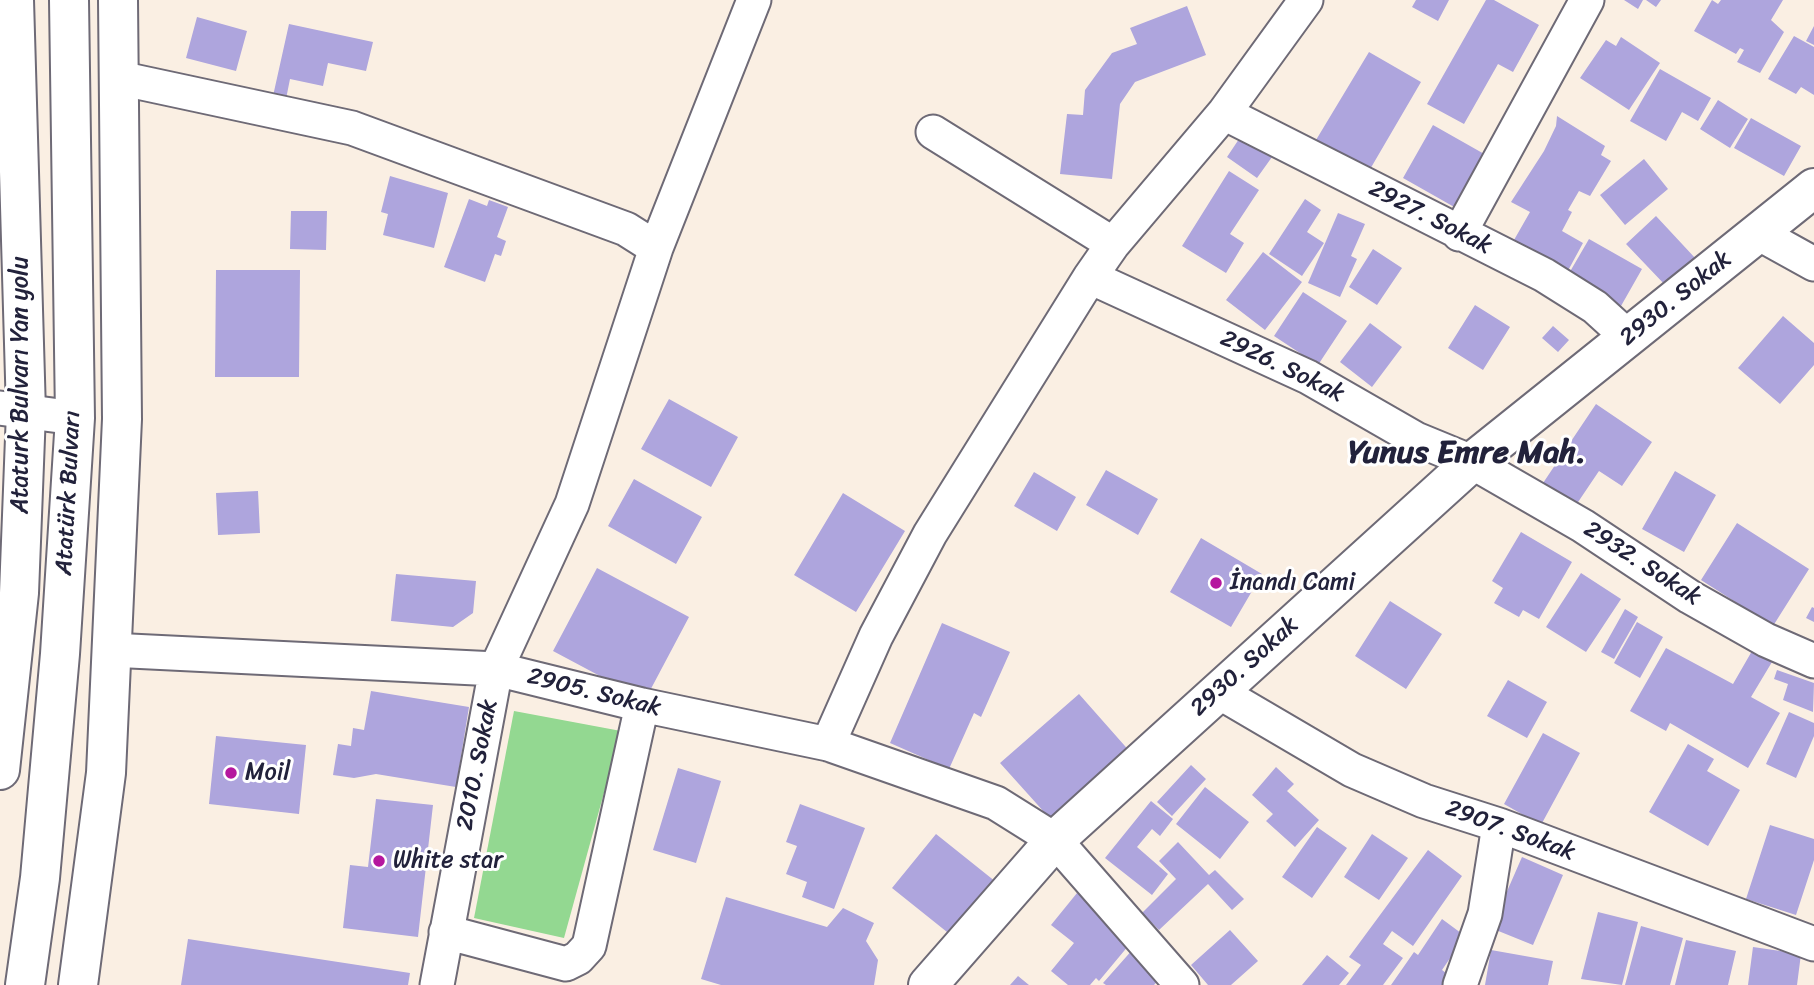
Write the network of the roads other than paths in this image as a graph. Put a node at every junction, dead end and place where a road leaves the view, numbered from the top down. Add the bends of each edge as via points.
1 (14, 0) edge
2 (69, 0) edge
3 (118, 0) edge
4 (754, 0) edge
5 (1587, 0) edge
6 (1290, 5) edge
7 (119, 78) junction
8 (1224, 113) junction
9 (933, 132) dead end
10 (1814, 188) edge
11 (1758, 233) junction
12 (1459, 234) junction
13 (1113, 244) junction
14 (656, 248) junction
15 (1814, 264) edge
16 (1090, 277) junction
17 (1628, 337) junction
18 (13, 410) edge
19 (75, 418) junction
20 (1472, 462) junction
21 (110, 650) junction
22 (1814, 661) edge
23 (496, 669) junction
24 (1219, 692) junction
25 (642, 705) junction
26 (828, 744) junction
27 (0, 770) edge
28 (1499, 825) junction
29 (1055, 840) junction
30 (446, 932) junction
31 (1814, 943) edge
32 (25, 985) edge
33 (78, 985) edge
34 (437, 985) edge
35 (928, 985) edge
36 (1182, 985) edge
37 (1460, 985) edge

1 - 18 main road, Ataturk Bulvarı Yan yolu
2 - 19 main road, Atatürk Bulvarı
3 - 7 main road, Atatürk Bulvarı
4 - 14 street, 2010. Sokak
5 - 12 street
6 - 8 street
7 - 14 street via 352,128 626,229
7 - 21 main road, Atatürk Bulvarı via 122,419
8 - 12 street, 2927. Sokak
8 - 13 street
9 - 13 street
10 - 11 main road, 2930. Sokak
11 - 15 street
11 - 17 main road, 2930. Sokak
12 - 17 street, 2927. Sokak via 1544,275 1595,307
13 - 16 street
14 - 23 street, 2010. Sokak via 572,505
16 - 20 street, 2926. Sokak via 1308,377 1416,439
16 - 26 street via 930,534 876,636
17 - 20 main road, 2930. Sokak
18 - 19 street
18 - 27 main road, Ataturk Bulvarı Yan yolu via 19,593
19 - 32 main road, Atatürk Bulvarı via 60,654 40,878
20 - 22 street, 2932. Sokak via 1583,526 1690,597
20 - 24 main road, 2930. Sokak
21 - 23 street, 2905. Sokak
21 - 33 main road, Atatürk Bulvarı via 106,773
23 - 25 street, 2905. Sokak
23 - 30 street, 2010. Sokak
24 - 28 street, 2907. Sokak via 1352,770 1424,801
24 - 29 main road, 2930. Sokak
25 - 26 street, 2905. Sokak
25 - 30 street via 589,946 566,964
26 - 29 street, 2905. Sokak via 996,803
28 - 31 street, 2907. Sokak
28 - 37 street via 1485,914
29 - 35 main road, 2930. Sokak
29 - 36 street, 2905. Sokak
30 - 34 street, 2010. Sokak

